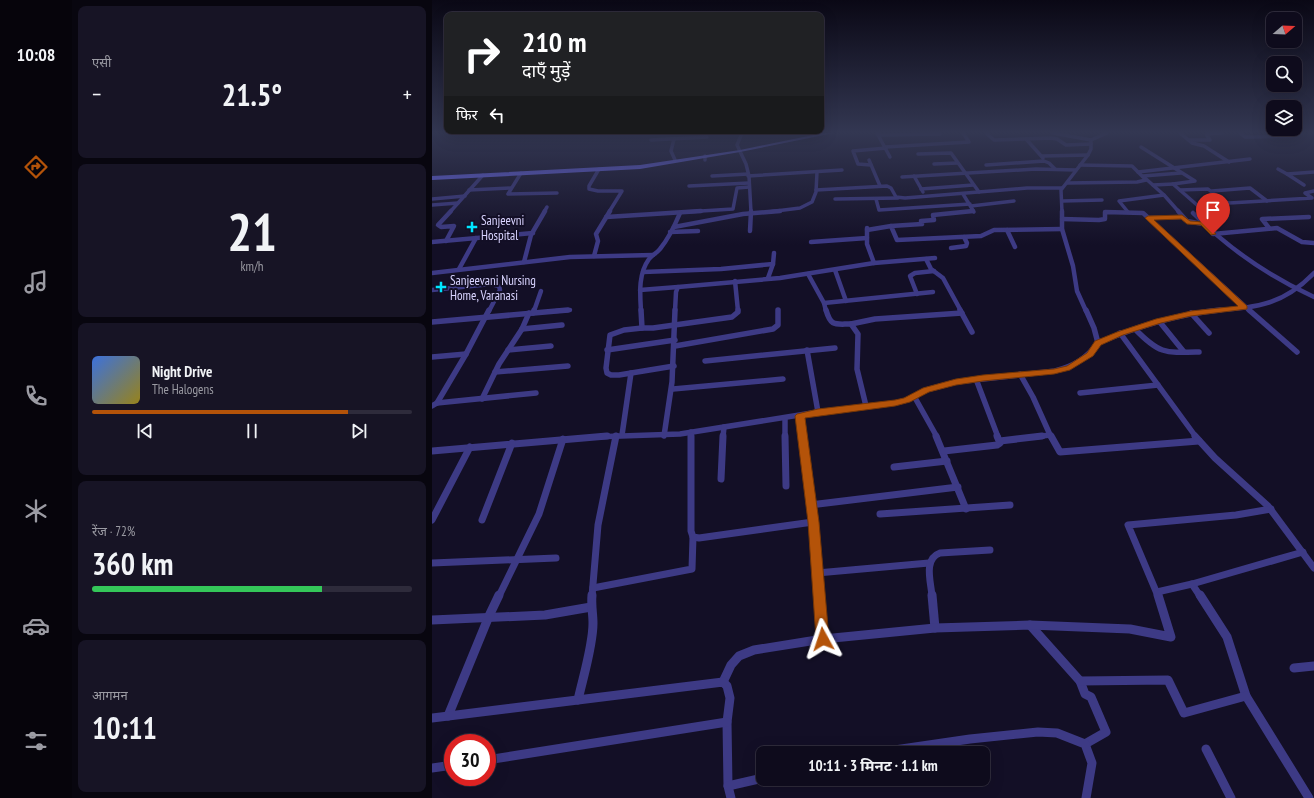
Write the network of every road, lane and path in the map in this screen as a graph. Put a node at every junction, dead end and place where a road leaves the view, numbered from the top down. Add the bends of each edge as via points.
1 (550, 170) edge
2 (575, 170) edge
3 (598, 170) edge
4 (747, 170) edge
5 (839, 170) edge
6 (872, 170) edge
7 (962, 170) edge
8 (1027, 170) edge
9 (1076, 170) edge
10 (1153, 170) edge
11 (1176, 170) edge
12 (1280, 170) edge
13 (817, 172) junction
14 (1138, 172) joint
15 (1314, 172) edge
16 (521, 173) junction
17 (964, 173) junction
18 (1181, 173) junction
19 (1286, 174) junction
20 (483, 175) junction
21 (748, 175) junction
22 (712, 176) dead end
23 (914, 176) junction
24 (432, 177) edge
25 (902, 177) dead end
26 (1144, 177) junction
27 (1067, 183) junction
28 (1173, 184) junction
29 (749, 185) junction
30 (973, 185) junction
31 (1153, 185) junction
32 (689, 186) dead end
33 (880, 186) junction
34 (1304, 186) dead end
35 (511, 188) junction
36 (1062, 188) junction
37 (922, 189) junction
38 (470, 190) junction
39 (816, 190) junction
40 (1180, 190) junction
41 (1212, 191) junction
42 (1314, 191) edge
43 (978, 192) junction
44 (557, 193) dead end
45 (963, 194) junction
46 (1164, 195) junction
47 (465, 196) junction
48 (926, 197) junction
49 (898, 198) junction
50 (432, 199) edge
51 (876, 199) junction
52 (835, 200) dead end
53 (1102, 200) dead end
54 (1014, 201) dead end
55 (1062, 201) junction
56 (1267, 201) junction
57 (458, 203) junction
58 (432, 205) edge
59 (970, 205) junction
60 (547, 207) dead end
61 (930, 207) junction
62 (733, 209) junction
63 (1128, 212) junction
64 (680, 213) junction
65 (751, 213) junction
66 (1193, 213) dead end
67 (744, 214) junction
68 (933, 215) junction
69 (606, 217) junction
70 (1182, 217) junction
71 (1310, 217) dead end
72 (1148, 218) junction
73 (1062, 219) junction
74 (1216, 222) dead end
75 (1203, 224) junction
76 (891, 226) junction
77 (674, 227) junction
78 (1269, 228) junction
79 (1062, 229) junction
80 (750, 230) dead end
81 (1007, 230) junction
82 (698, 231) dead end
83 (670, 232) junction
84 (532, 233) junction
85 (1213, 234) junction
86 (964, 237) junction
87 (476, 238) junction
88 (867, 238) junction
89 (446, 241) junction
90 (432, 242) edge
91 (811, 242) dead end
92 (1314, 243) edge
93 (1015, 247) dead end
94 (951, 248) dead end
95 (774, 253) dead end
96 (653, 255) junction
97 (594, 256) junction
98 (935, 258) dead end
99 (926, 259) junction
100 (524, 262) junction
101 (772, 264) junction
102 (874, 264) junction
103 (459, 269) junction
104 (835, 270) junction
105 (934, 271) junction
106 (643, 272) junction
107 (432, 273) edge
108 (1314, 273) edge
109 (808, 274) junction
110 (768, 278) junction
111 (735, 281) junction
112 (678, 287) junction
113 (432, 290) edge
114 (640, 290) junction
115 (1296, 290) junction
116 (541, 291) dead end
117 (933, 292) dead end
118 (917, 294) junction
119 (1314, 297) edge
120 (846, 301) junction
121 (824, 303) junction
122 (1244, 307) junction
123 (570, 310) dead end
124 (778, 310) dead end
125 (531, 313) junction
126 (962, 313) junction
127 (1191, 313) junction
128 (486, 317) junction
129 (1159, 321) junction
130 (432, 322) edge
131 (851, 324) junction
132 (562, 325) dead end
133 (674, 325) junction
134 (642, 328) junction
135 (522, 329) junction
136 (1135, 329) junction
137 (972, 332) dead end
138 (1120, 333) junction
139 (1209, 333) dead end
140 (675, 343) junction
141 (1098, 343) junction
142 (551, 346) dead end
143 (835, 348) dead end
144 (508, 350) junction
145 (608, 350) junction
146 (807, 350) junction
147 (1184, 352) junction
148 (1199, 352) dead end
149 (1297, 352) dead end
150 (466, 354) junction
151 (432, 357) edge
152 (705, 361) dead end
153 (568, 366) dead end
154 (674, 366) junction
155 (495, 372) junction
156 (631, 373) junction
157 (1020, 374) junction
158 (783, 379) dead end
159 (976, 379) junction
160 (1158, 385) junction
161 (673, 389) junction
162 (536, 393) dead end
163 (1080, 393) dead end
164 (914, 396) junction
165 (482, 399) junction
166 (435, 404) edge
167 (866, 406) junction
168 (818, 412) junction
169 (800, 416) junction
170 (785, 418) junction
171 (724, 427) junction
172 (691, 432) junction
173 (1050, 435) junction
174 (619, 436) junction
175 (664, 436) junction
176 (563, 439) junction
177 (1000, 441) junction
178 (1199, 441) junction
179 (512, 443) junction
180 (470, 448) junction
181 (432, 451) edge
182 (944, 451) junction
183 (947, 461) junction
184 (894, 467) dead end
185 (721, 479) dead end
186 (786, 486) dead end
187 (958, 487) junction
188 (810, 505) junction
189 (1010, 505) dead end
190 (966, 508) junction
191 (1271, 510) junction
192 (880, 514) dead end
193 (432, 520) edge
194 (482, 520) dead end
195 (813, 522) junction
196 (693, 537) junction
197 (990, 550) dead end
198 (1303, 552) junction
199 (556, 558) dead end
200 (517, 559) junction
201 (432, 563) edge
202 (929, 563) junction
203 (1314, 568) edge
204 (817, 573) junction
205 (1192, 584) junction
206 (593, 588) junction
207 (1156, 592) junction
208 (591, 607) junction
209 (489, 616) junction
210 (432, 620) edge
211 (1030, 625) junction
212 (935, 628) junction
213 (823, 639) junction
214 (1314, 666) edge
215 (1294, 668) dead end
216 (1080, 681) junction
217 (723, 682) junction
218 (1246, 696) junction
219 (578, 700) junction
220 (448, 716) junction
221 (432, 718) edge
222 (727, 722) junction
223 (1085, 744) junction
224 (921, 746) edge
225 (1206, 749) dead end
226 (496, 759) edge
227 (444, 766) edge
228 (432, 768) edge
229 (756, 780) edge
230 (728, 786) junction
231 (731, 798) edge
232 (1086, 798) edge
233 (1231, 798) edge
234 (1309, 798) edge

1 - 24 street
2 - 16 street
3 - 69 street via 589,189 622,192
4 - 21 street
5 - 13 street
6 - 33 street
7 - 17 street
8 - 17 street
9 - 27 street
10 - 14 street
11 - 18 street
12 - 19 street
13 - 21 street
13 - 39 street
14 - 26 street
15 - 19 street
16 - 20 street
16 - 35 street
17 - 23 street
17 - 30 street
18 - 26 street
18 - 28 street via 1196,182
19 - 34 street
20 - 24 street
20 - 38 street
21 - 22 street
21 - 29 street
23 - 25 street
23 - 37 street
26 - 27 street via 1145,181 1140,182
26 - 31 street
27 - 36 street
28 - 31 street
28 - 40 street
29 - 32 street
29 - 62 street via 738,188
29 - 65 street
30 - 37 street
30 - 43 street
31 - 46 street
33 - 39 street
33 - 49 street via 889,186
35 - 38 street
35 - 44 street via 508,192 510,195
36 - 43 street
36 - 55 street
37 - 48 street
38 - 47 street
39 - 65 street via 813,201 806,205
40 - 41 street
40 - 74 street
41 - 56 street via 1226,203
41 - 56 street via 1250,188
42 - 56 street via 1305,193 1312,198
43 - 45 street
45 - 48 street
45 - 59 street
46 - 63 street via 1119,201
46 - 70 street
47 - 50 street
47 - 57 street
48 - 49 street
49 - 51 street
51 - 52 street
51 - 61 street via 879,210
53 - 55 street
54 - 59 street
55 - 73 street
57 - 58 street
57 - 89 street via 438,225 454,226
59 - 61 street
59 - 68 street via 974,212
60 - 84 street
61 - 68 street
62 - 64 street
62 - 67 street via 733,212
63 - 72 street via 1141,212
63 - 73 street via 1104,213 1106,218 1099,220
64 - 69 street
64 - 77 street
65 - 67 street
65 - 80 street
66 - 75 street
67 - 77 street
68 - 76 street via 934,220 921,221 922,224
69 - 97 street via 595,236 598,237 598,241
70 - 72 street
70 - 75 street via 1189,222
71 - 78 street via 1262,219
72 - 122 street
73 - 79 street
75 - 85 street
76 - 86 street via 896,240
76 - 88 street via 867,229
77 - 83 street
78 - 85 street
78 - 92 street via 1282,230 1302,242
79 - 81 street
79 - 141 street via 1077,291
81 - 86 street via 988,231 984,236
81 - 93 street
82 - 83 street
83 - 96 street via 660,249
84 - 87 street
84 - 100 street
85 - 115 street via 1244,258
86 - 94 street via 966,246
87 - 89 street
87 - 103 street
88 - 91 street
88 - 102 street
89 - 90 street
95 - 101 street
96 - 97 street
96 - 106 street
97 - 100 street
98 - 99 street
99 - 102 street
99 - 105 street
100 - 103 street
101 - 106 street
101 - 110 street
102 - 104 street
103 - 107 street
104 - 109 street
104 - 120 street
105 - 118 street via 910,276
105 - 126 street via 943,278
106 - 114 street
108 - 115 street
109 - 110 street
109 - 121 street
110 - 111 street
111 - 112 street
111 - 133 street via 738,312 732,318
112 - 114 street
112 - 133 street
113 - 128 street via 497,284 500,290
114 - 134 street
115 - 119 street
115 - 122 street via 1269,304
116 - 125 street
117 - 118 street
118 - 120 street
120 - 121 street
121 - 131 street via 829,321 833,324
122 - 127 street
122 - 149 street
123 - 125 street
124 - 140 street via 778,325 773,329
125 - 128 street
125 - 135 street
126 - 131 street via 875,319
126 - 137 street
127 - 129 street
127 - 139 street
128 - 130 street
128 - 150 street
129 - 136 street
129 - 147 street
131 - 167 street via 858,335 856,363
132 - 135 street
133 - 134 street
133 - 140 street
134 - 145 street via 614,332 610,335
135 - 144 street
136 - 138 street
136 - 147 street via 1160,352
138 - 141 street
138 - 160 street
140 - 145 street
140 - 154 street
141 - 157 street via 1090,354 1070,368
142 - 144 street
143 - 146 street
144 - 155 street
145 - 156 street via 607,373
146 - 152 street
146 - 168 street
147 - 148 street
150 - 151 street
150 - 166 street
153 - 155 street
154 - 156 street
154 - 161 street
155 - 165 street
156 - 174 street
157 - 159 street
157 - 173 street
158 - 161 street
159 - 164 street via 935,387
159 - 177 street
160 - 163 street
160 - 178 street
161 - 175 street
162 - 165 street
164 - 167 street via 895,403
164 - 182 street
165 - 166 street
167 - 168 street
168 - 169 street
169 - 170 street
169 - 188 street
170 - 171 street
170 - 186 street
171 - 172 street
171 - 185 street
172 - 175 street
172 - 196 street
173 - 177 street
173 - 178 street via 1056,449 1065,452
174 - 175 street
174 - 176 street
174 - 206 street via 598,525
176 - 179 street
176 - 200 street via 539,514
177 - 182 street via 997,445
178 - 191 street
179 - 180 street
179 - 194 street
180 - 181 street
180 - 193 street
182 - 183 street
183 - 184 street
183 - 187 street
187 - 188 street
187 - 190 street
188 - 195 street
189 - 190 street
190 - 192 street
191 - 198 street
191 - 207 street via 1128,525
195 - 196 street
195 - 204 street
196 - 206 street via 692,569
197 - 202 street via 940,553 934,555
198 - 203 street
198 - 205 street
199 - 200 street
200 - 201 street
200 - 209 street
202 - 204 street
202 - 212 street
204 - 213 street
205 - 207 street
205 - 218 street via 1227,637
206 - 208 street
207 - 211 street via 1171,637 1130,629
208 - 209 street via 550,614
208 - 219 street via 591,638
209 - 210 street
209 - 220 street
211 - 212 street
211 - 216 street
212 - 213 street
213 - 217 street via 754,650 739,656 731,664
214 - 215 street
216 - 218 street via 1168,680 1184,713
216 - 223 street via 1085,694 1092,697 1106,732
217 - 219 street
217 - 222 street via 727,686 730,698
218 - 234 street
219 - 220 street
220 - 221 street
222 - 226 street
222 - 230 street
223 - 224 street via 1057,733 1038,732
223 - 232 street via 1092,762
225 - 233 street
227 - 228 street
229 - 230 street
230 - 231 street

